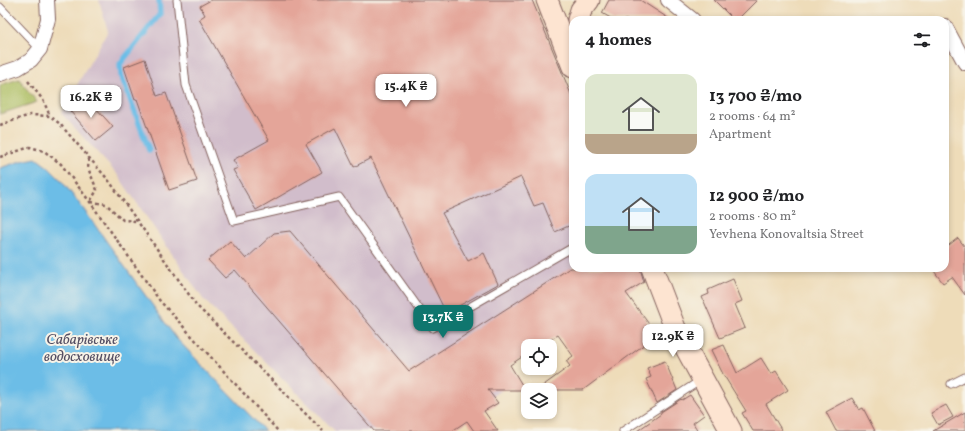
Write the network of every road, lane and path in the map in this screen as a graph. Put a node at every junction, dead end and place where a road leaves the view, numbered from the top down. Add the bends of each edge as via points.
1 (47, 0) edge
2 (177, 0) edge
3 (547, 0) edge
4 (589, 0) edge
5 (668, 0) edge
6 (0, 7) edge
7 (579, 16) edge
8 (688, 16) edge
9 (949, 33) edge
10 (569, 46) edge
11 (40, 49) junction
12 (965, 63) edge
13 (18, 68) junction
14 (0, 74) edge
15 (50, 116) junction
16 (0, 125) edge
17 (0, 157) edge
18 (89, 158) junction
19 (90, 202) junction
20 (137, 221) junction
21 (569, 250) edge
22 (654, 272) edge
23 (965, 377) edge
24 (703, 378) junction
25 (951, 384) dead end
26 (278, 431) edge
27 (323, 431) edge
28 (623, 431) edge
29 (731, 431) edge

1 - 11 street via 48,19
2 - 21 lane via 186,85 234,222 339,197 433,328
3 - 10 street
4 - 7 street
5 - 8 street
6 - 11 lane
9 - 12 street
11 - 13 street via 31,60
13 - 14 street
13 - 15 path via 43,100
15 - 16 path via 30,115
15 - 18 path
17 - 19 path via 30,147 44,151 60,164
18 - 19 path via 88,168 97,190
18 - 20 path via 110,182
19 - 20 path via 106,204 123,220
19 - 26 path via 160,301
20 - 27 path via 197,306
22 - 24 street via 675,328
23 - 25 lane
24 - 28 lane
24 - 29 street

